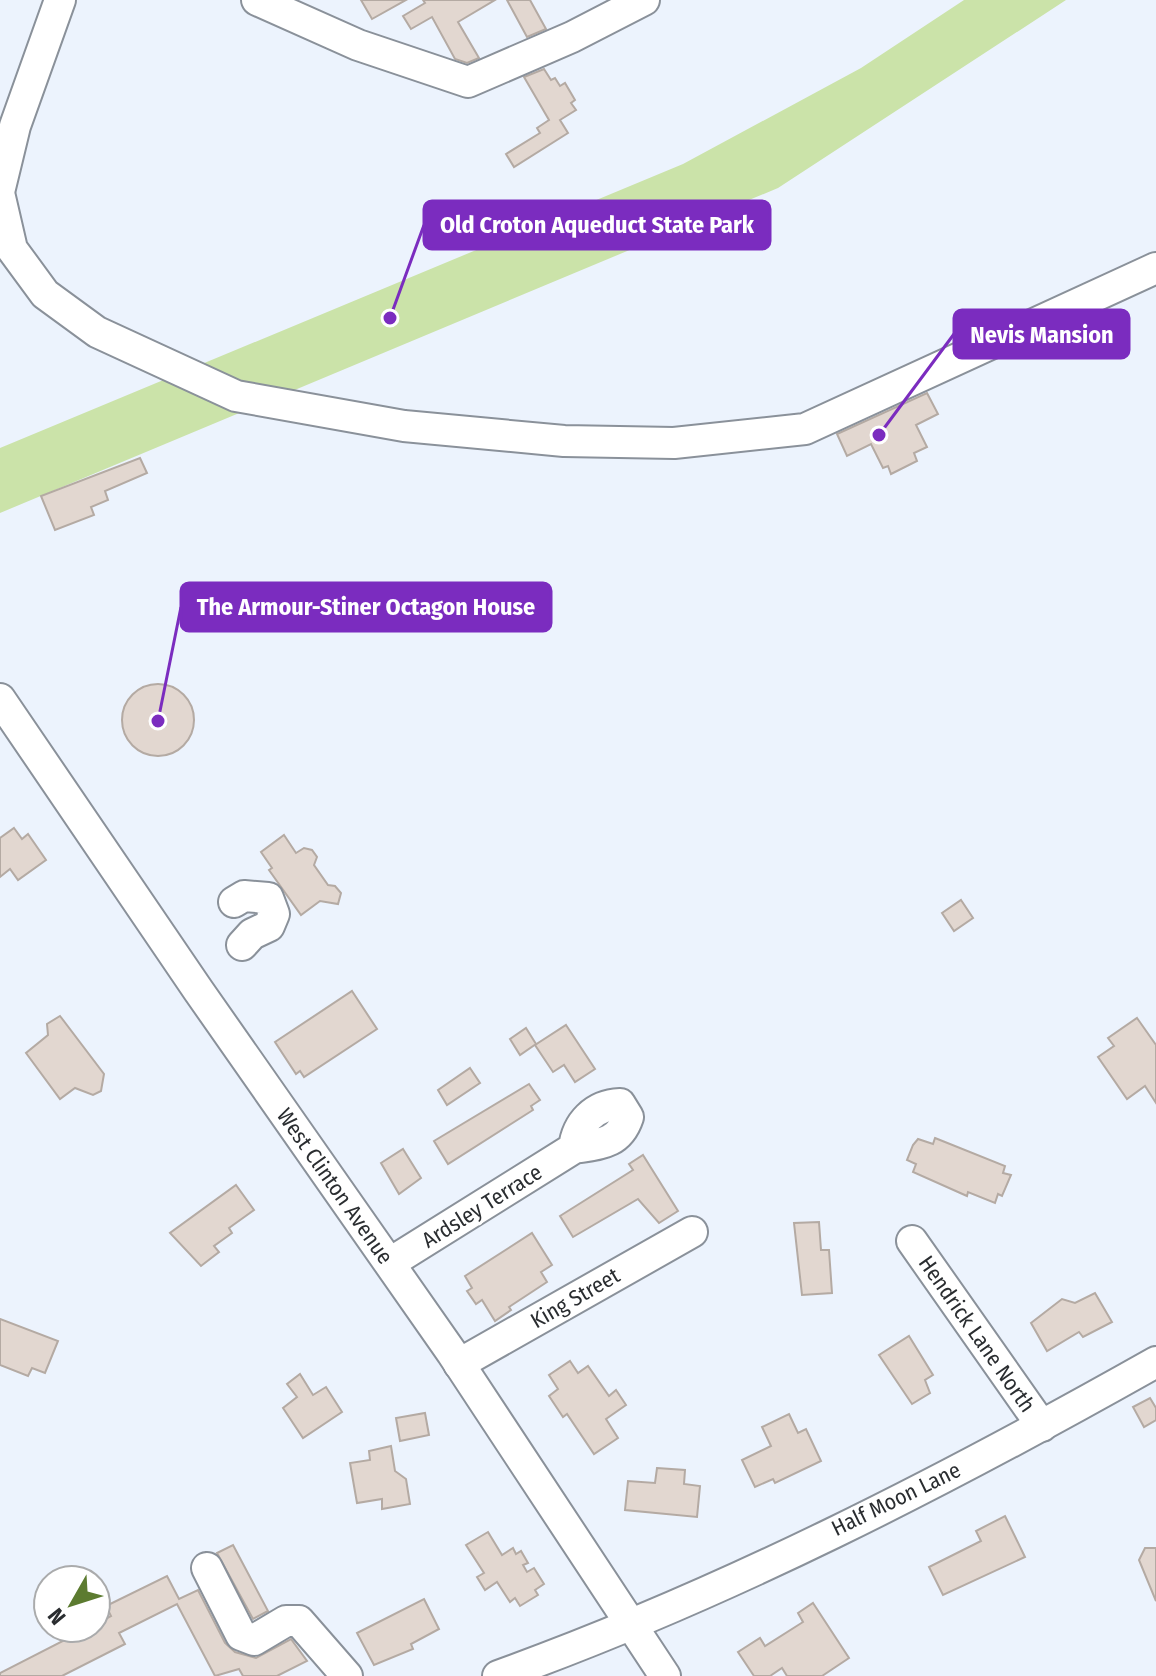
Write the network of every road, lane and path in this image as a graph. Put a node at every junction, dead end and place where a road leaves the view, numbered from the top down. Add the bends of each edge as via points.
1 (60, 0) edge
2 (257, 0) edge
3 (644, 0) edge
4 (0, 188) edge
5 (0, 197) edge
6 (1156, 268) edge
7 (0, 699) edge
8 (234, 902) dead end
9 (242, 945) dead end
10 (574, 1148) dead end
11 (692, 1232) dead end
12 (912, 1241) dead end
13 (390, 1263) junction
14 (1156, 1362) edge
15 (459, 1364) junction
16 (1042, 1426) junction
17 (207, 1568) dead end
18 (631, 1627) junction
19 (347, 1676) edge
20 (498, 1676) edge
21 (665, 1676) edge

1 - 4 street via 15,126
2 - 3 street via 358,45 468,82
5 - 6 street via 12,249 45,294 97,332 236,396 404,426 564,441 674,443 805,429
7 - 13 street, West Clinton Avenue
8 - 9 street via 244,896 268,898 274,914 269,926
10 - 13 street, Ardsley Terrace
11 - 15 street, King Street
12 - 16 street, Hendrick Lane North
13 - 15 street, West Clinton Avenue
14 - 16 street, Half Moon Lane
15 - 18 street, West Clinton Avenue
16 - 18 street, Half Moon Lane
17 - 19 street via 241,1635 254,1640 286,1621 299,1621
18 - 20 street, Half Moon Lane
18 - 21 street, West Clinton Avenue

